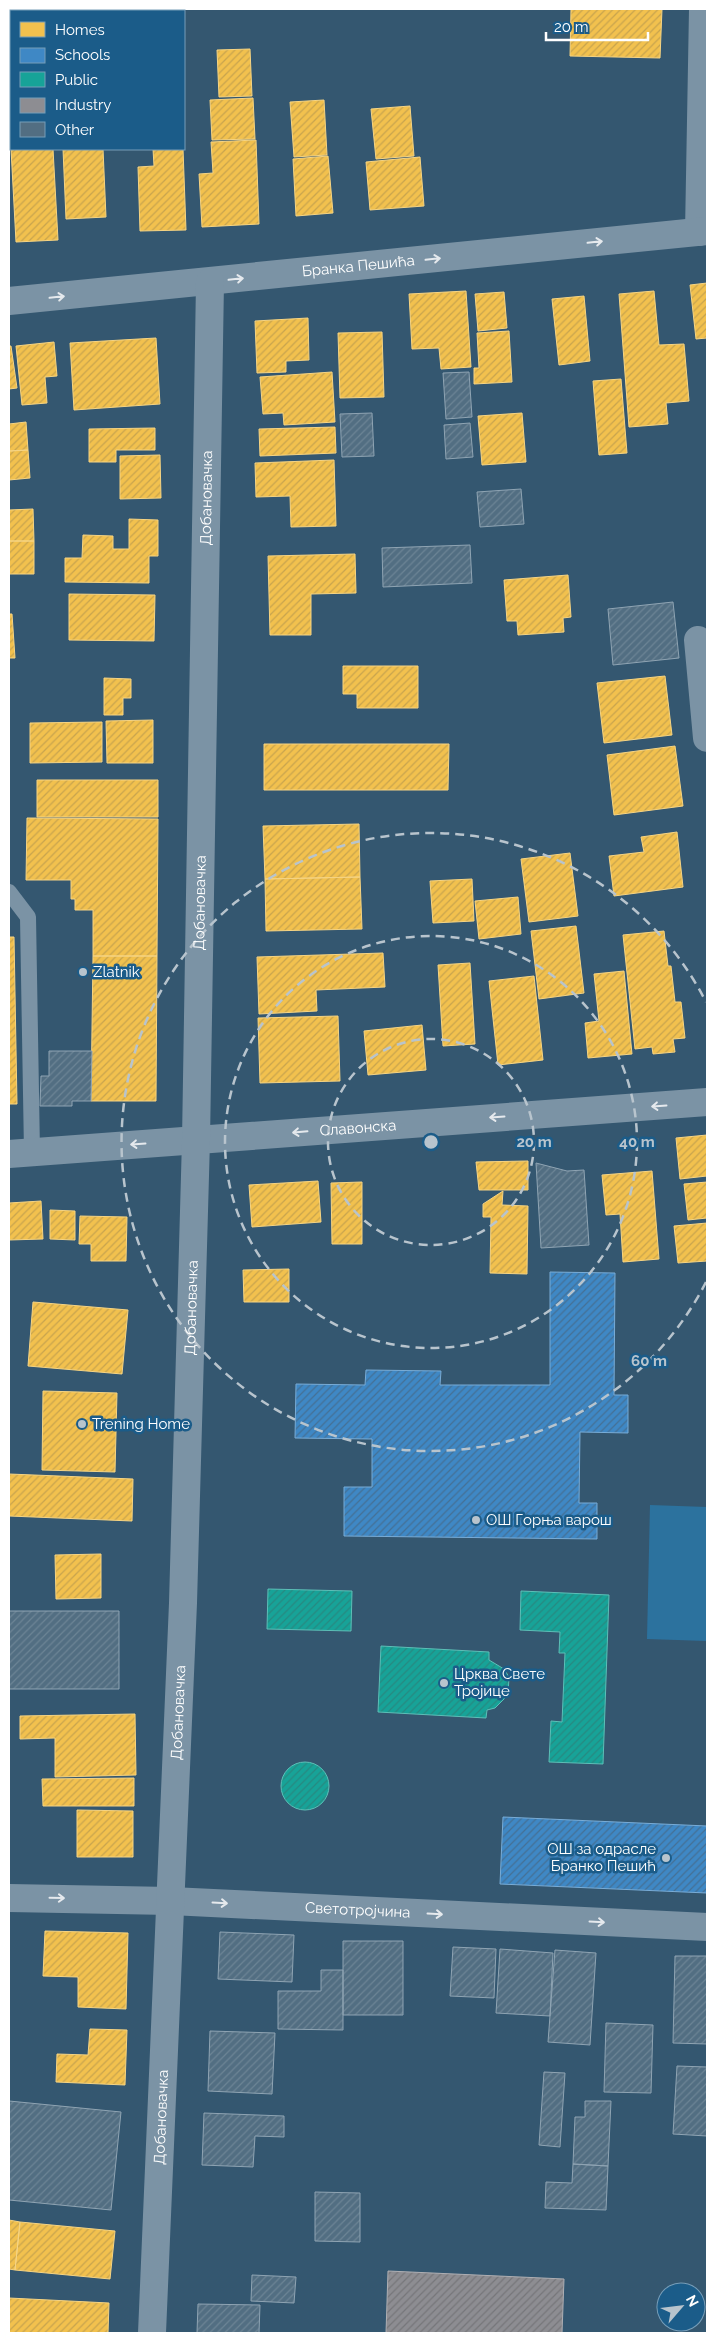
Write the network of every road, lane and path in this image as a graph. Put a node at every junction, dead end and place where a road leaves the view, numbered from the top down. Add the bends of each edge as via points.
1 (703, 9) edge
2 (703, 231) edge
3 (210, 282) junction
4 (9, 301) edge
5 (698, 640) dead end
6 (707, 738) edge
7 (9, 892) edge
8 (707, 1102) edge
9 (196, 1140) junction
10 (20, 1153) edge
11 (9, 1898) edge
12 (171, 1901) junction
13 (707, 1927) edge
14 (152, 2333) edge

1 - 2 street
3 -> 2 street, Бранка Пешића
4 -> 3 street, Бранка Пешића
3 - 9 street, Добановачка
5 - 6 street
7 - 10 lane via 28,917
8 -> 9 street, Славонска
9 -> 10 street, Славонска
9 - 12 street, Добановачка
11 -> 12 street, Светотројчина
12 -> 13 street, Светотројчина
12 - 14 street, Добановачка

